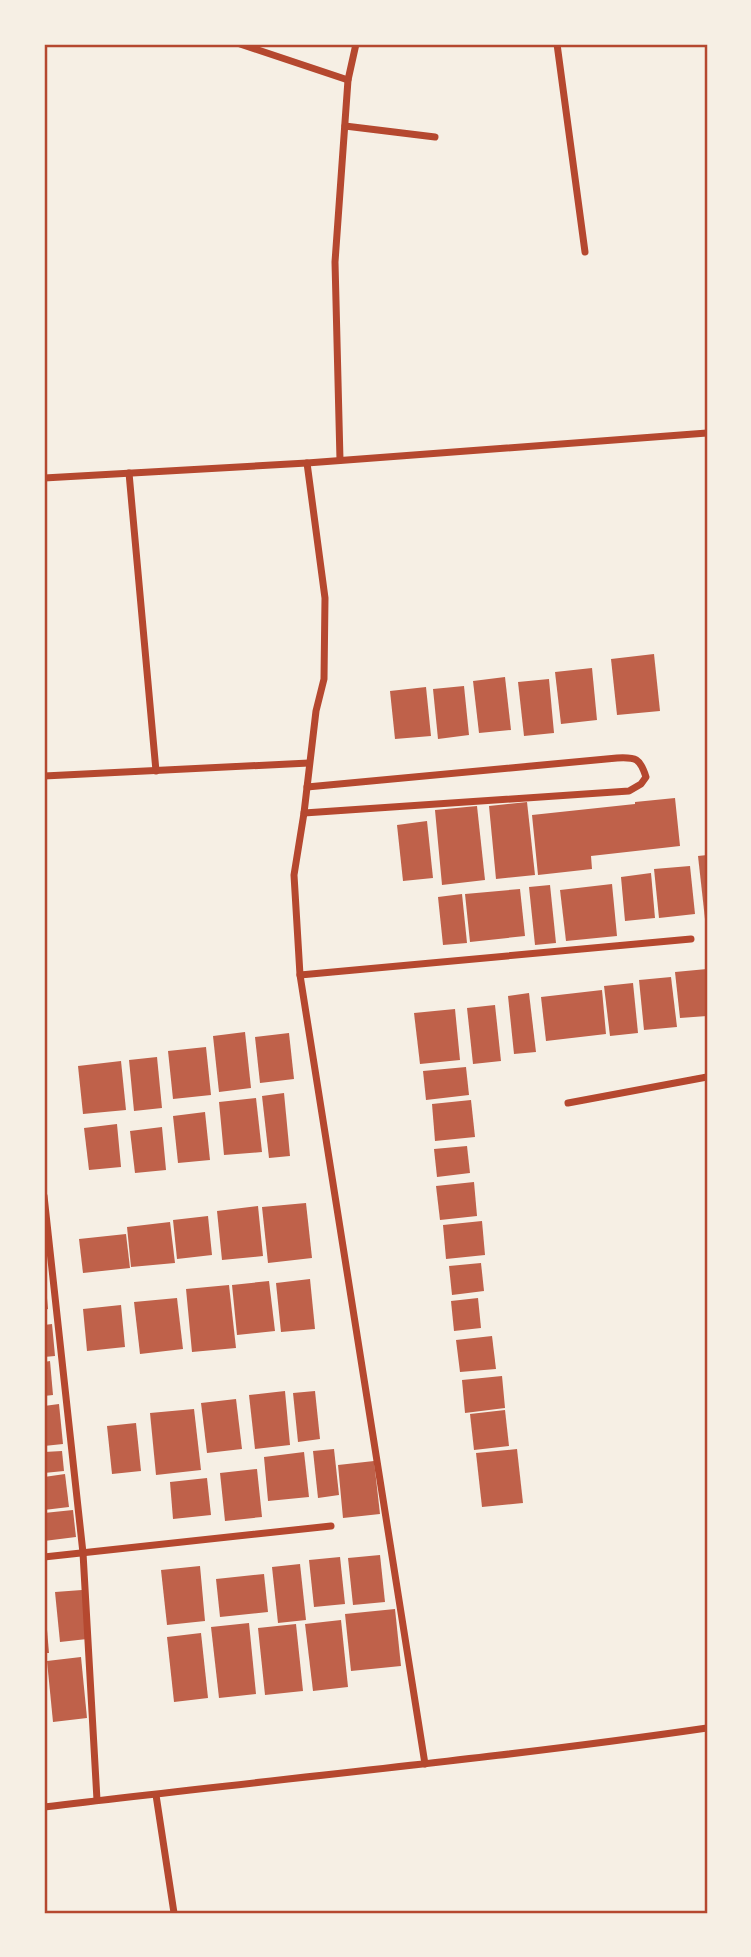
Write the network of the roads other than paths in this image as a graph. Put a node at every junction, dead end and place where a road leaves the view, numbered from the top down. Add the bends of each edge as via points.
1 (240, 44) edge
2 (356, 44) edge
3 (557, 44) edge
4 (348, 80) junction
5 (345, 126) junction
6 (435, 137) dead end
7 (585, 252) dead end
8 (707, 433) edge
9 (340, 460) junction
10 (307, 463) junction
11 (129, 473) junction
12 (44, 478) edge
13 (309, 763) junction
14 (156, 771) junction
15 (44, 776) edge
16 (307, 787) junction
17 (304, 813) junction
18 (691, 939) dead end
19 (300, 975) junction
20 (707, 1077) edge
21 (568, 1103) dead end
22 (44, 1196) edge
23 (331, 1527) dead end
24 (83, 1553) junction
25 (44, 1557) edge
26 (707, 1728) edge
27 (425, 1764) junction
28 (156, 1795) junction
29 (97, 1800) junction
30 (44, 1807) edge
31 (174, 1913) edge

1 - 4 street
2 - 4 street
3 - 7 street
4 - 5 street
5 - 6 street
5 - 9 street via 335,262
8 - 9 street
9 - 10 street
10 - 11 street
10 - 13 street via 325,598 324,679
11 - 12 street
11 - 14 street
13 - 14 street
13 - 16 street
14 - 15 street
16 - 17 street
16 - 17 street via 633,757 646,776 629,791
17 - 19 street via 294,875
18 - 19 street
19 - 27 street
20 - 21 street
22 - 24 street
23 - 24 street
24 - 25 street
24 - 29 street
26 - 27 street
27 - 28 street
28 - 29 street
28 - 31 street
29 - 30 street

